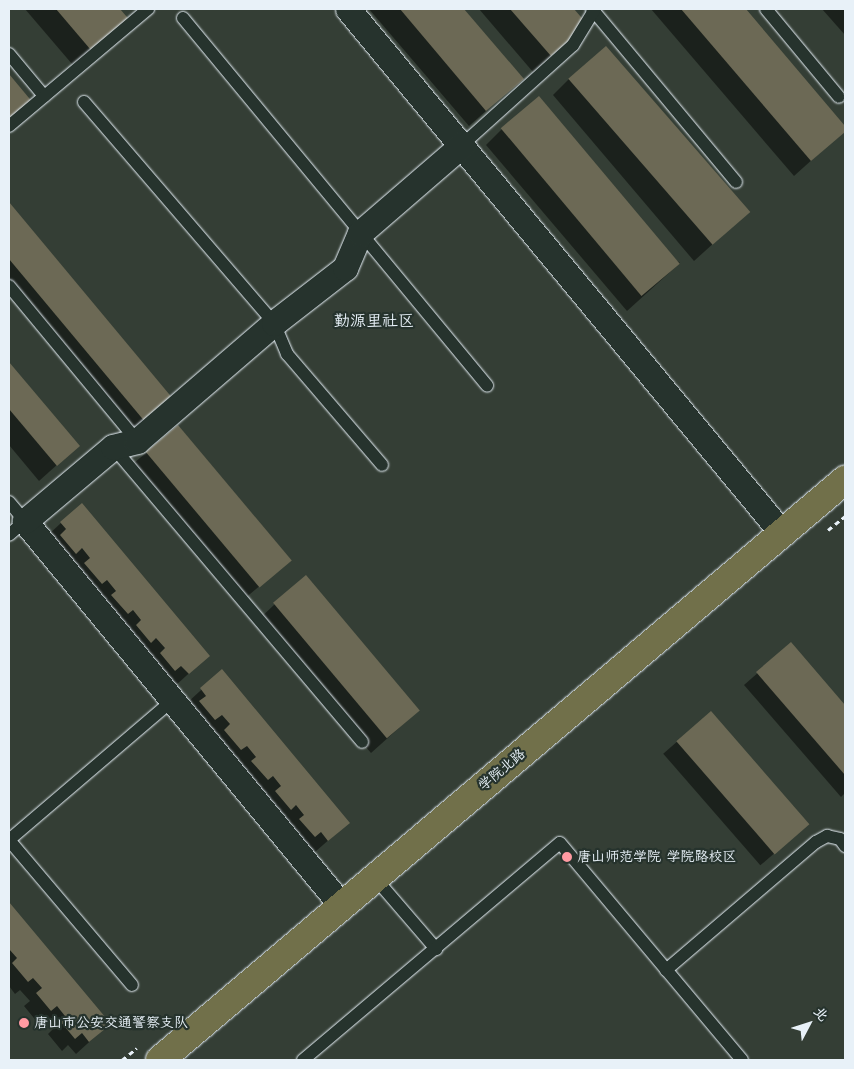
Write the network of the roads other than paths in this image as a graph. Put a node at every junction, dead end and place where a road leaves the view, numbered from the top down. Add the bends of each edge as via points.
1 (348, 9) edge
2 (766, 9) edge
3 (144, 10) edge
4 (594, 10) edge
5 (183, 18) dead end
6 (9, 54) edge
7 (44, 96) junction
8 (839, 96) dead end
9 (84, 102) dead end
10 (9, 126) edge
11 (462, 145) junction
12 (736, 182) dead end
13 (360, 233) junction
14 (9, 286) edge
15 (274, 323) junction
16 (487, 386) dead end
17 (125, 444) junction
18 (382, 465) dead end
19 (845, 480) edge
20 (9, 502) edge
21 (17, 528) edge
22 (782, 533) junction
23 (172, 701) junction
24 (362, 742) dead end
25 (9, 840) edge
26 (845, 846) edge
27 (375, 878) junction
28 (342, 906) junction
29 (436, 949) junction
30 (666, 970) junction
31 (132, 985) dead end
32 (160, 1060) edge
33 (303, 1060) edge
34 (742, 1060) edge

1 - 11 street
2 - 8 lane
3 - 7 lane
4 - 11 lane via 573,45
4 - 12 lane
5 - 13 lane
6 - 7 lane
7 - 10 lane
9 - 15 lane
11 - 13 street
11 - 22 street
13 - 15 street via 345,268
13 - 16 lane
14 - 17 lane
15 - 17 street
15 - 18 lane via 287,354
17 - 21 street
17 - 24 lane
19 - 22 main road, 学院北路
20 - 21 lane
21 - 23 street
22 - 27 main road, 学院北路
23 - 25 lane
23 - 28 street
25 - 31 lane
26 - 30 lane via 840,839 827,836 816,842
27 - 28 main road, 学院北路
27 - 29 lane
28 - 32 main road, 学院北路
29 - 30 lane via 560,843
29 - 33 lane
30 - 34 lane

